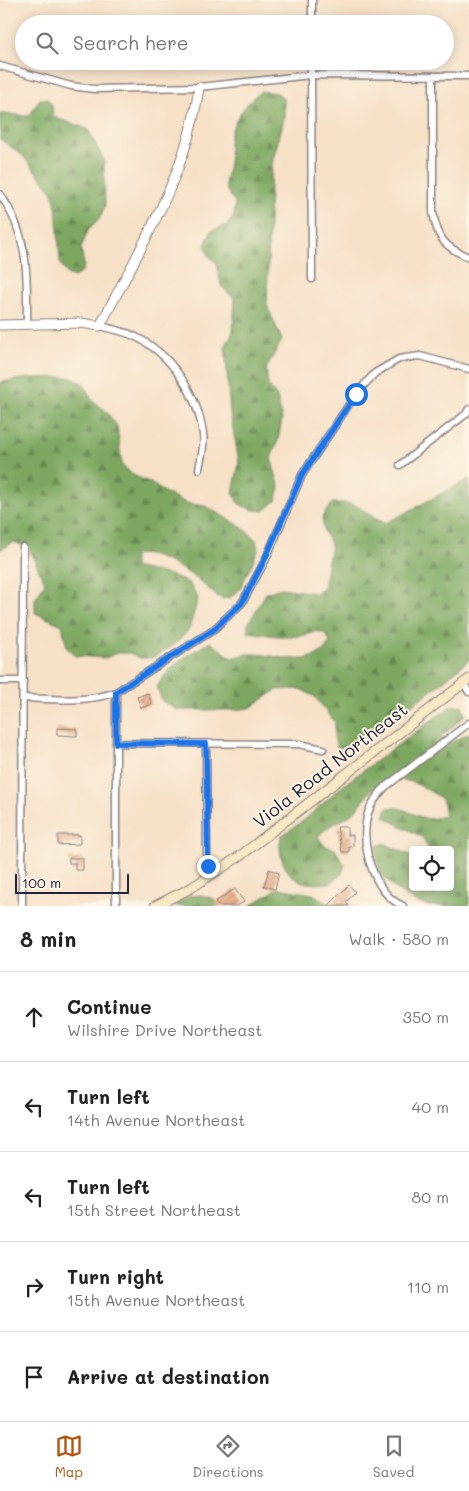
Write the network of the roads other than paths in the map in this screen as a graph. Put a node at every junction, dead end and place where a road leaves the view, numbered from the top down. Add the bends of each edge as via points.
1 (312, 0) edge
2 (312, 15) edge
3 (0, 66) edge
4 (311, 70) edge
5 (311, 75) junction
6 (433, 76) junction
7 (469, 76) edge
8 (199, 87) junction
9 (0, 194) edge
10 (469, 257) edge
11 (312, 279) dead end
12 (27, 324) junction
13 (0, 325) edge
14 (100, 326) junction
15 (469, 368) edge
16 (469, 409) edge
17 (400, 465) dead end
18 (199, 469) dead end
19 (23, 547) dead end
20 (0, 681) edge
21 (23, 681) junction
22 (467, 685) edge
23 (116, 692) junction
24 (23, 698) junction
25 (469, 723) edge
26 (116, 743) junction
27 (206, 744) junction
28 (323, 749) dead end
29 (210, 876) junction
30 (22, 906) edge
31 (116, 906) edge
32 (155, 906) edge
33 (403, 906) edge

1 - 2 street
3 - 8 street via 94,89
4 - 5 street
5 - 6 street
5 - 8 street
5 - 11 street
6 - 7 street
6 - 10 street via 434,224 444,243
8 - 14 street via 192,131 171,186
9 - 12 street via 14,216 23,241
12 - 13 street
12 - 14 street
14 - 18 street via 135,336 169,363 186,386 199,415 203,435
15 - 23 street via 420,356 399,360 375,373 356,394 302,475 242,603 212,631
16 - 17 street
19 - 21 street
20 - 21 street
21 - 24 street
22 - 29 main road, Viola Road Northeast
23 - 24 street via 86,700
23 - 26 street
24 - 30 street
25 - 33 street via 385,787 368,812 366,841 376,875 387,895
26 - 27 street
26 - 31 street
27 - 28 street via 299,744
27 - 29 street
29 - 32 main road, Viola Road Northeast

